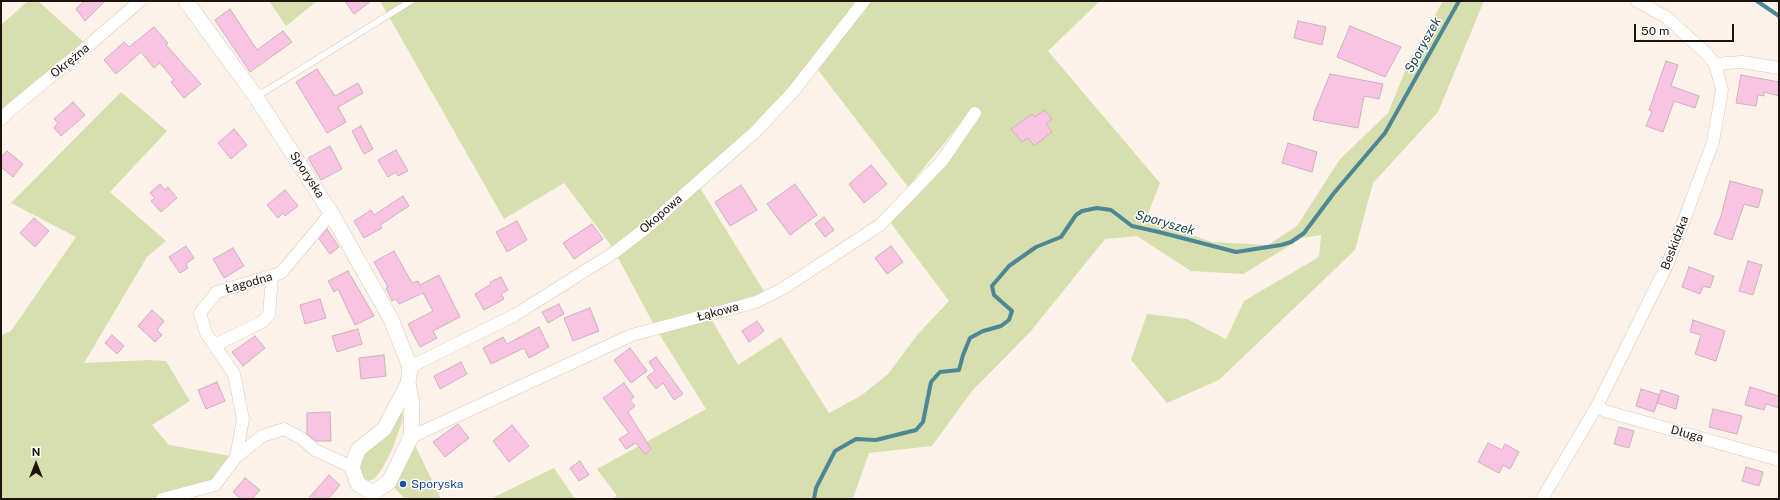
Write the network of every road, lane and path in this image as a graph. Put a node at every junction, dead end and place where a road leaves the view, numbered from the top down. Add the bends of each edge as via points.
1 (140, 1) edge
2 (186, 1) edge
3 (411, 1) edge
4 (864, 1) edge
5 (1637, 1) edge
6 (1715, 64) junction
7 (1779, 68) edge
8 (256, 97) junction
9 (975, 113) dead end
10 (1, 120) edge
11 (331, 213) junction
12 (272, 277) junction
13 (215, 346) junction
14 (410, 367) junction
15 (408, 384) junction
16 (1597, 406) junction
17 (411, 437) junction
18 (236, 457) junction
19 (1779, 460) edge
20 (352, 467) junction
21 (370, 496) edge
22 (162, 499) edge
23 (1542, 499) edge

1 - 10 street, Okrężna via 8,110
2 - 8 street, Sporyska
3 - 8 lane
4 - 14 street, Okopowa via 792,93 755,132 646,228 616,252 515,315
5 - 6 street, Beskidzka via 1666,17
6 - 7 street via 1742,62
6 - 16 street, Beskidzka via 1722,90 1713,142 1668,263
8 - 11 street, Sporyska
9 - 17 street, Łąkowa via 942,161 880,225 782,289 756,302 632,335
11 - 12 street, Łagodna via 281,274
11 - 14 street, Sporyska via 391,319
12 - 13 street via 268,315 262,322
12 - 13 street, Łagodna via 217,292 200,313 206,333
13 - 18 street, Łagodna via 234,374 243,420
14 - 15 street, Sporyska
15 - 17 street, Sporyska via 412,403
15 - 20 street, Sporyska via 384,429 358,450
16 - 19 street, Długa via 1605,411
16 - 23 street, Beskidzka
17 - 21 street, Sporyska via 389,482
18 - 20 street via 262,436 284,429 315,450
18 - 22 street, Łagodna via 215,485
20 - 21 street, Sporyska via 358,484

